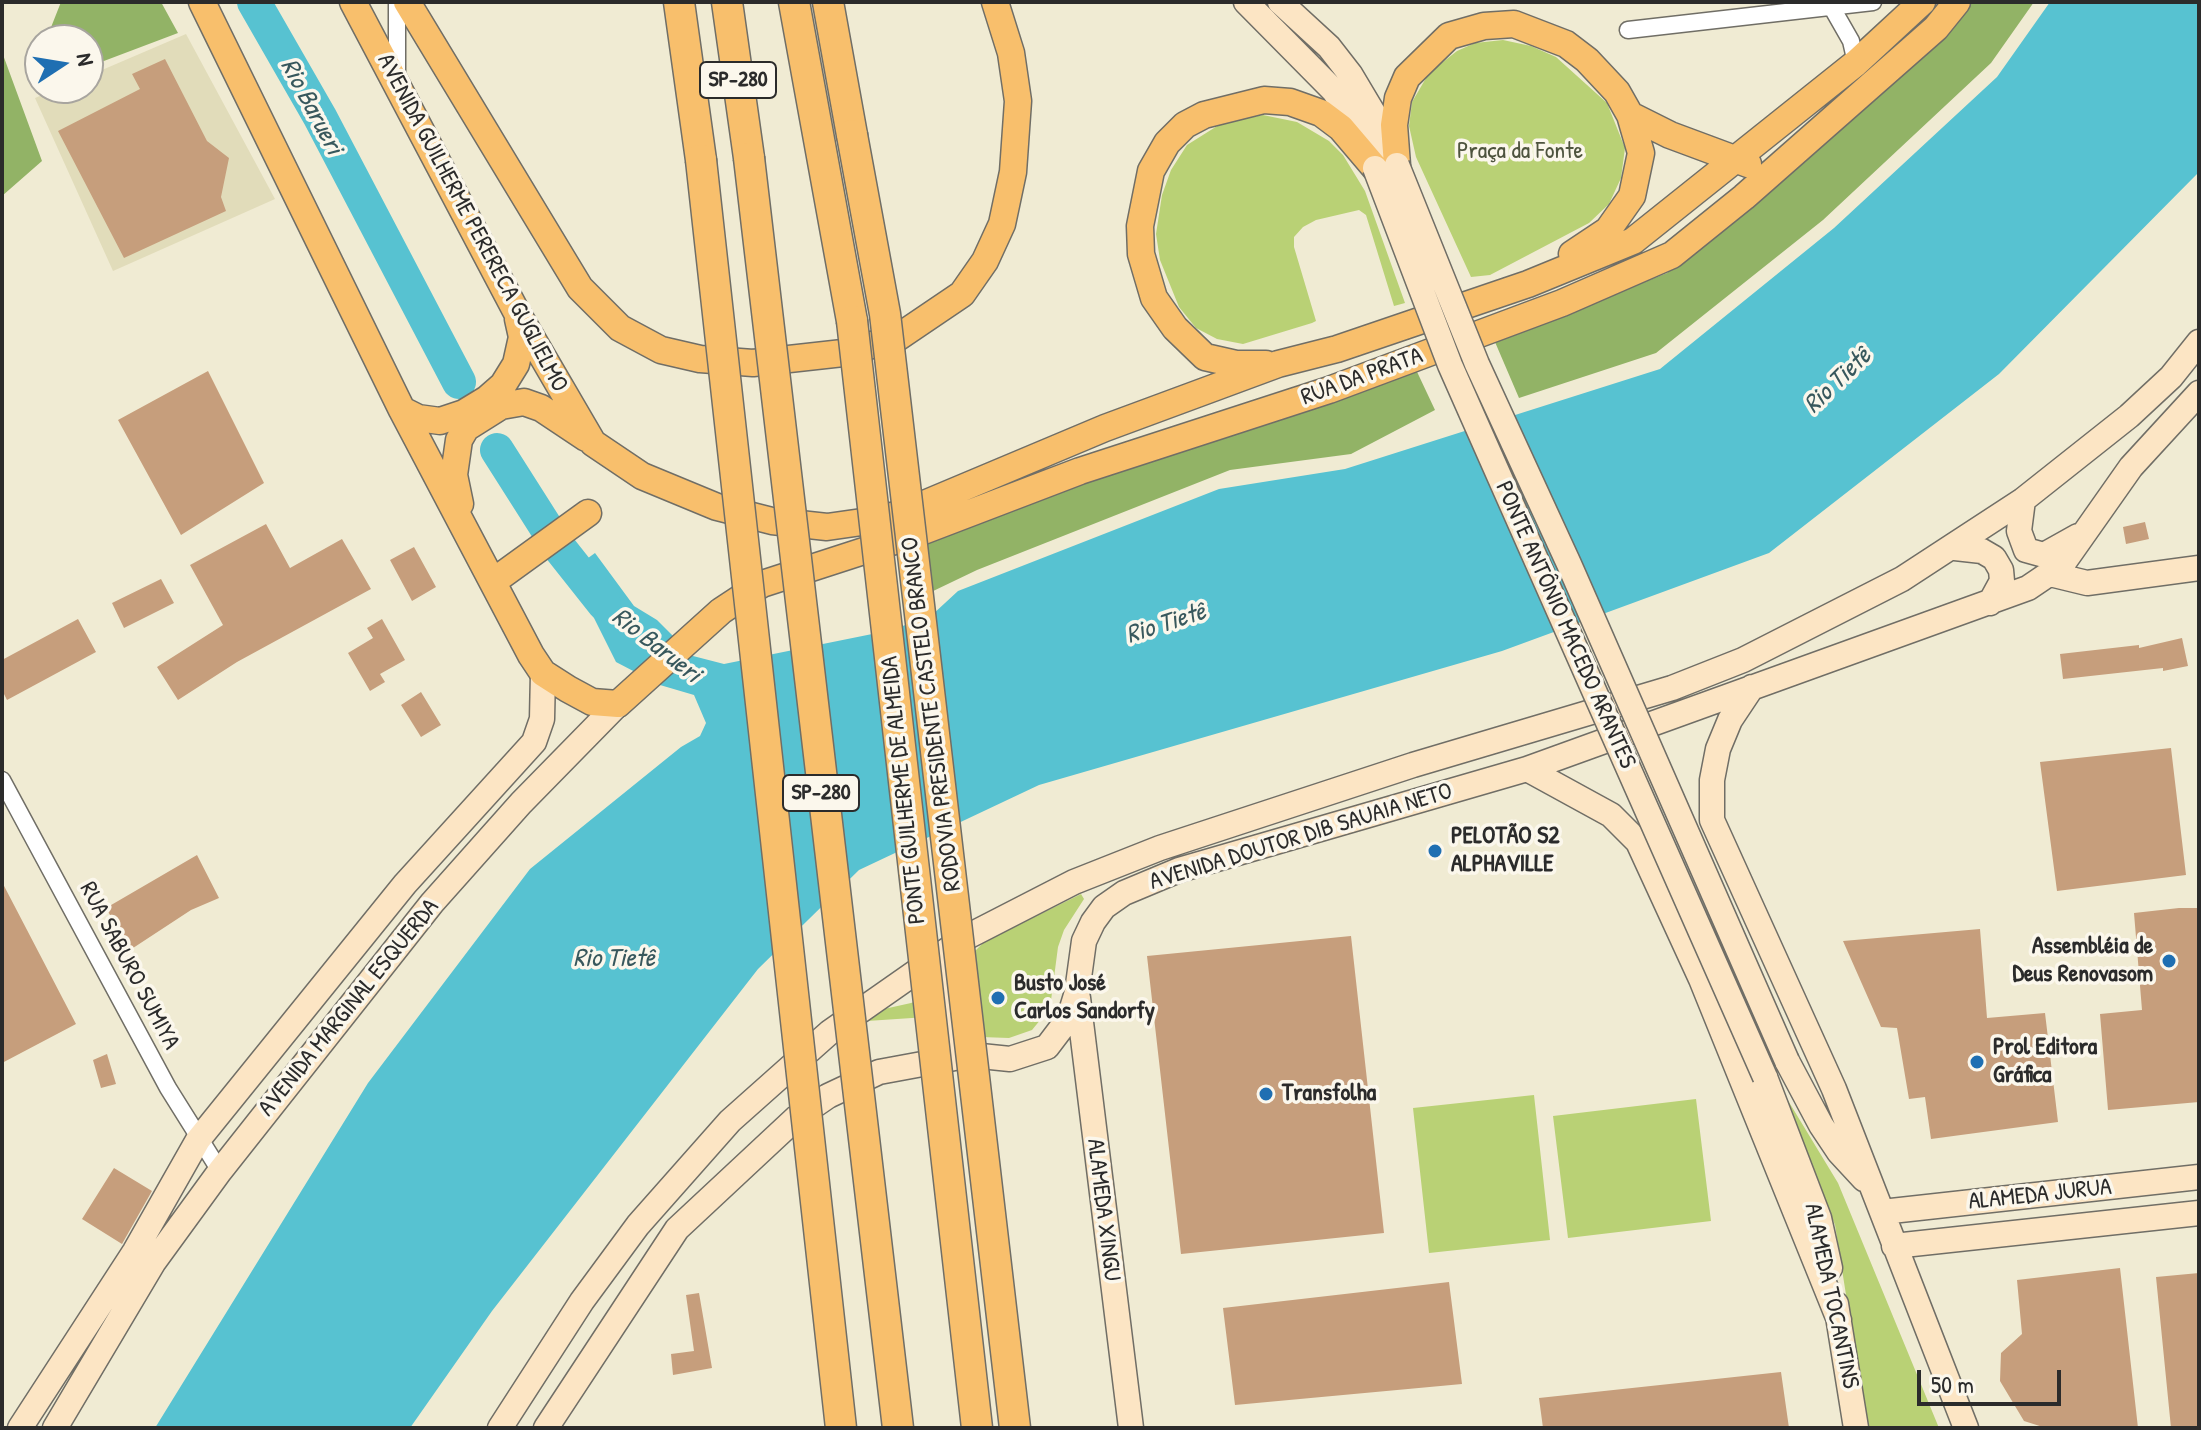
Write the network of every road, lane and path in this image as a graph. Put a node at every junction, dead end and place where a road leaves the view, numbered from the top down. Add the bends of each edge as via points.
1 (202, 2) edge
2 (353, 2) edge
3 (397, 2) edge
4 (407, 2) edge
5 (679, 2) edge
6 (727, 2) edge
7 (794, 2) edge
8 (828, 2) edge
9 (995, 2) edge
10 (1246, 2) edge
11 (1280, 2) edge
12 (1873, 2) edge
13 (1922, 2) edge
14 (1957, 2) edge
15 (1831, 6) junction
16 (1628, 30) dead end
17 (1856, 63) junction
18 (397, 82) junction
19 (1630, 115) junction
20 (1737, 160) junction
21 (1386, 167) junction
22 (1774, 171) junction
23 (1528, 284) junction
24 (516, 311) junction
25 (2199, 342) edge
26 (1278, 364) junction
27 (2199, 393) edge
28 (402, 410) junction
29 (593, 443) junction
30 (684, 494) joint
31 (2023, 500) junction
32 (588, 513) dead end
33 (2091, 527) junction
34 (464, 528) junction
35 (1955, 548) junction
36 (2199, 568) edge
37 (2050, 574) junction
38 (494, 581) junction
39 (1990, 603) junction
40 (698, 632) joint
41 (543, 673) junction
42 (1752, 687) junction
43 (622, 700) junction
44 (1527, 769) junction
45 (2, 780) edge
46 (1712, 820) junction
47 (1638, 842) junction
48 (948, 951) junction
49 (1077, 992) junction
50 (971, 1055) junction
51 (1765, 1077) joint
52 (198, 1140) junction
53 (220, 1171) junction
54 (2199, 1177) edge
55 (1872, 1187) junction
56 (1882, 1212) junction
57 (2199, 1213) edge
58 (1894, 1246) junction
59 (1839, 1320) junction
60 (20, 1428) edge
61 (55, 1428) edge
62 (500, 1428) edge
63 (546, 1428) edge
64 (841, 1428) edge
65 (898, 1428) edge
66 (977, 1428) edge
67 (1015, 1428) edge
68 (1131, 1428) edge
69 (1856, 1428) edge
70 (1966, 1428) edge

1 - 28 main road
2 - 18 main road, AVENIDA GUILHERME PERERECA GUGLIELMO
3 - 18 street
4 - 9 main road via 580,288 620,328 661,350 753,363 843,353 897,338 962,294 985,261 1002,224 1018,101 1011,53
5 - 64 highway, bridge via 701,160
6 - 65 highway, SP-280, bridge
7 - 66 highway, PONTE GUILHERME DE ALMEIDA / SP-280, bridge via 852,321
8 - 67 highway, RODOVIA PRESIDENTE CASTELO BRANCO, bridge via 885,314
10 - 21 main road via 1343,103
11 - 21 main road via 1350,74 1384,131
12 - 15 street
13 - 17 main road, RUA DA PRATA
14 - 22 main road, RUA DA PRATA via 1936,28
15 - 16 street
15 - 17 street via 1851,41
17 - 20 main road, RUA DA PRATA
18 - 24 main road, AVENIDA GUILHERME PERERECA GUGLIELMO
19 - 20 main road
19 - 21 main road via 1617,92 1566,44 1514,24 1484,26 1449,36 1407,77
19 - 23 main road via 1641,153 1632,196 1608,230
20 - 22 main road
20 - 23 main road, RUA DA PRATA via 1633,241
21 - 26 main road via 1321,113 1264,100 1185,125 1151,171 1140,226 1141,254 1154,298 1205,357 1236,364
21 - 51 main road, PONTE ANTÔNIO MACEDO ARANTES, bridge via 1450,365
21 - 55 main road, PONTE ANTÔNIO MACEDO ARANTES, bridge via 1569,564 1787,1061 1839,1152
22 - 40 main road, RUA DA PRATA via 1672,255 1613,283 1329,390 762,584
23 - 26 main road, RUA DA PRATA
24 - 28 main road, AVENIDA GUILHERME PERERECA GUGLIELMO via 522,337 516,364 503,385 464,413 440,421
24 - 29 main road, AVENIDA GUILHERME PERERECA GUGLIELMO
25 - 31 main road, AVENIDA DOUTOR DIB SAUAIA NETO via 2129,416
26 - 30 main road, RUA DA PRATA via 883,519 827,527 772,521
27 - 33 main road via 2131,467
28 - 34 main road
29 - 30 main road, AVENIDA GUILHERME PERERECA GUGLIELMO via 635,472
29 - 34 main road, AVENIDA GUILHERME PERERECA GUGLIELMO via 557,416 524,402 501,406 466,428 454,475
31 - 33 main road via 2019,531 2026,550 2035,554 2055,552
31 - 35 main road, AVENIDA DOUTOR DIB SAUAIA NETO
32 - 38 main road
33 - 37 main road, AVENIDA DOUTOR DIB SAUAIA NETO
34 - 38 main road
35 - 39 main road via 1994,558 2001,570
35 - 48 main road, AVENIDA DOUTOR DIB SAUAIA NETO via 1729,666 1160,848 1074,882
36 - 37 main road via 2087,583
37 - 39 main road, AVENIDA DOUTOR DIB SAUAIA NETO
38 - 41 main road
39 - 42 main road, AVENIDA DOUTOR DIB SAUAIA NETO
40 - 43 main road, AVENIDA MARGINAL ESQUERDA
41 - 43 main road via 592,702
41 - 52 main road, AVENIDA MARGINAL ESQUERDA via 542,719 534,742 405,884
42 - 44 main road, AVENIDA DOUTOR DIB SAUAIA NETO
42 - 46 main road via 1718,749
43 - 53 main road, AVENIDA MARGINAL ESQUERDA via 432,903
44 - 47 main road via 1611,815
44 - 49 main road, AVENIDA DOUTOR DIB SAUAIA NETO via 1147,881 1104,907 1093,922 1084,941
45 - 52 street, RUA SABURO SUMIYA
46 - 47 main road via 1669,823
46 - 55 main road via 1834,1089
47 - 59 main road via 1701,979
48 - 50 main road via 948,1016 952,1032
48 - 62 main road via 830,1032 730,1121 638,1225
49 - 50 main road, AVENIDA DOUTOR DIB SAUAIA NETO via 1069,1018 1047,1047 1010,1059
49 - 68 main road, ALAMEDA XINGU
50 - 63 main road, AVENIDA DOUTOR DIB SAUAIA NETO via 879,1072 796,1118 677,1229
51 - 59 main road, ALAMEDA TOCANTINS via 1819,1218
52 - 53 street, RUA SABURO SUMIYA
52 - 60 main road, AVENIDA MARGINAL ESQUERDA via 135,1251
53 - 61 main road, AVENIDA MARGINAL ESQUERDA via 153,1263
54 - 56 main road, ALAMEDA JURUA
55 - 56 main road
56 - 58 main road
57 - 58 main road, ALAMEDA JURUA
58 - 70 main road
59 - 69 main road, ALAMEDA TOCANTINS

